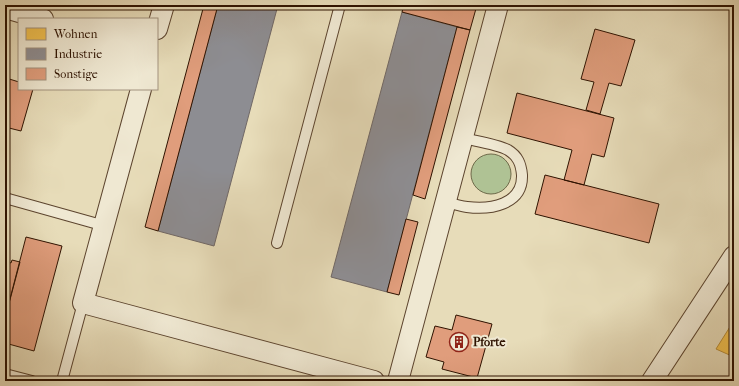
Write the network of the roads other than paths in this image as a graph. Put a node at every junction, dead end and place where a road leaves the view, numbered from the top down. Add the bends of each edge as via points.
1 (164, 5) edge
2 (340, 5) edge
3 (498, 5) edge
4 (5, 8) edge
5 (40, 18) edge
6 (158, 26) edge
7 (141, 90) edge
8 (463, 138) junction
9 (5, 198) edge
10 (446, 202) junction
11 (105, 226) junction
12 (277, 243) dead end
13 (734, 256) edge
14 (83, 303) junction
15 (5, 374) edge
16 (32, 381) edge
17 (62, 381) edge
18 (374, 381) edge
19 (398, 381) edge
20 (652, 381) edge

1 - 6 street
2 - 12 lane
3 - 8 street
4 - 5 street
7 - 11 street
8 - 10 street
8 - 10 lane via 494,145 507,150 517,158 522,166 521,188 516,197 506,204 487,208
9 - 11 lane
10 - 19 street
11 - 14 street
13 - 20 street
14 - 17 lane
14 - 18 street
15 - 16 lane

